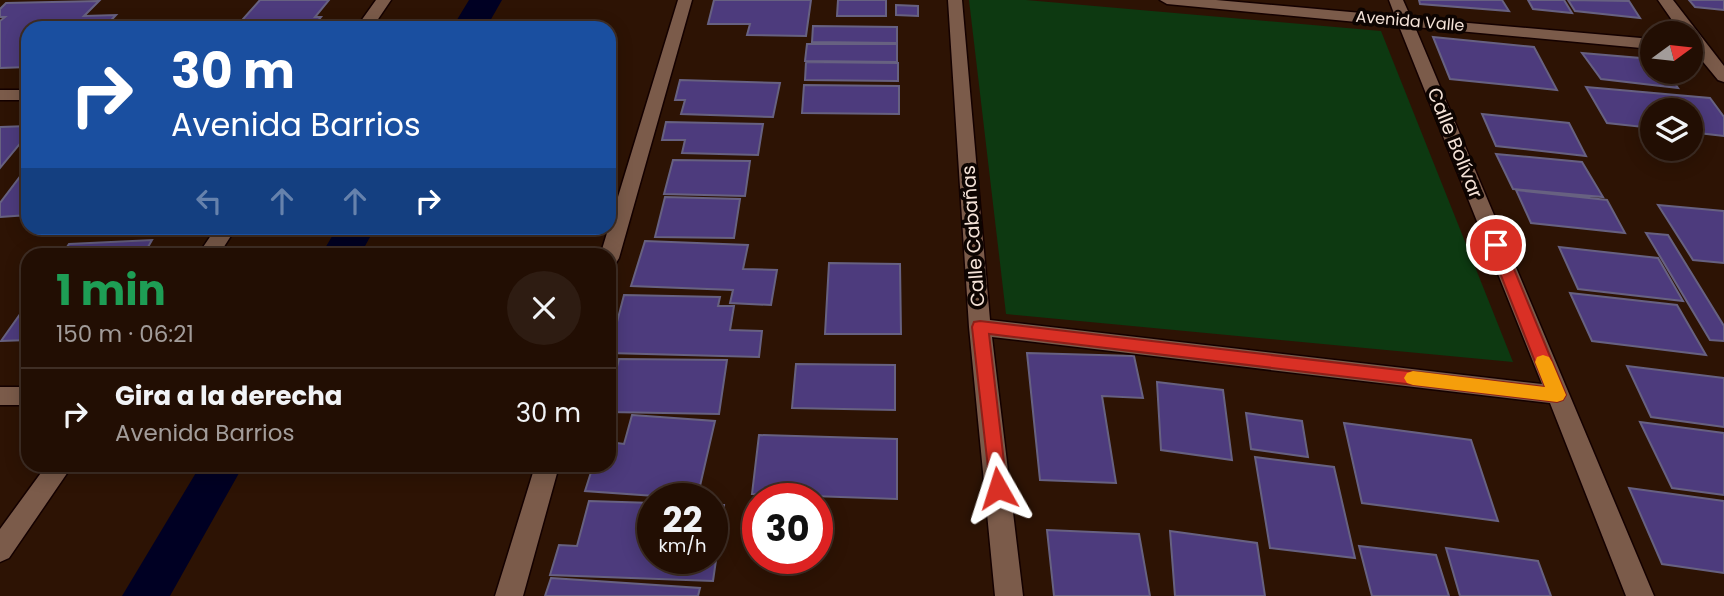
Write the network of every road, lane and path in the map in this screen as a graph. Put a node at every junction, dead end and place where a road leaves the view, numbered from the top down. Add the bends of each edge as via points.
1 (384, 0) edge
2 (685, 0) edge
3 (955, 0) edge
4 (1167, 0) edge
5 (1396, 0) edge
6 (1665, 0) edge
7 (1405, 20) junction
8 (369, 21) edge
9 (1679, 21) edge
10 (1640, 43) edge
11 (1703, 53) edge
12 (1724, 77) edge
13 (0, 95) edge
14 (21, 95) edge
15 (616, 234) edge
16 (980, 327) junction
17 (1557, 395) junction
18 (0, 396) edge
19 (21, 396) edge
20 (56, 472) edge
21 (545, 472) edge
22 (0, 550) edge
23 (509, 596) edge
24 (1009, 596) edge
25 (1640, 596) edge

1 - 8 street
2 - 15 street
3 - 16 street, Calle Cabañas
4 - 7 street, Avenida Valle
5 - 7 street, Calle Bolívar
6 - 9 street
7 - 10 street, Avenida Valle
7 - 17 street, Calle Bolívar
11 - 12 street
13 - 14 street
16 - 17 street
16 - 24 street, Calle Cabañas
17 - 25 street, Calle Bolívar
18 - 19 street
20 - 22 street
21 - 23 street

